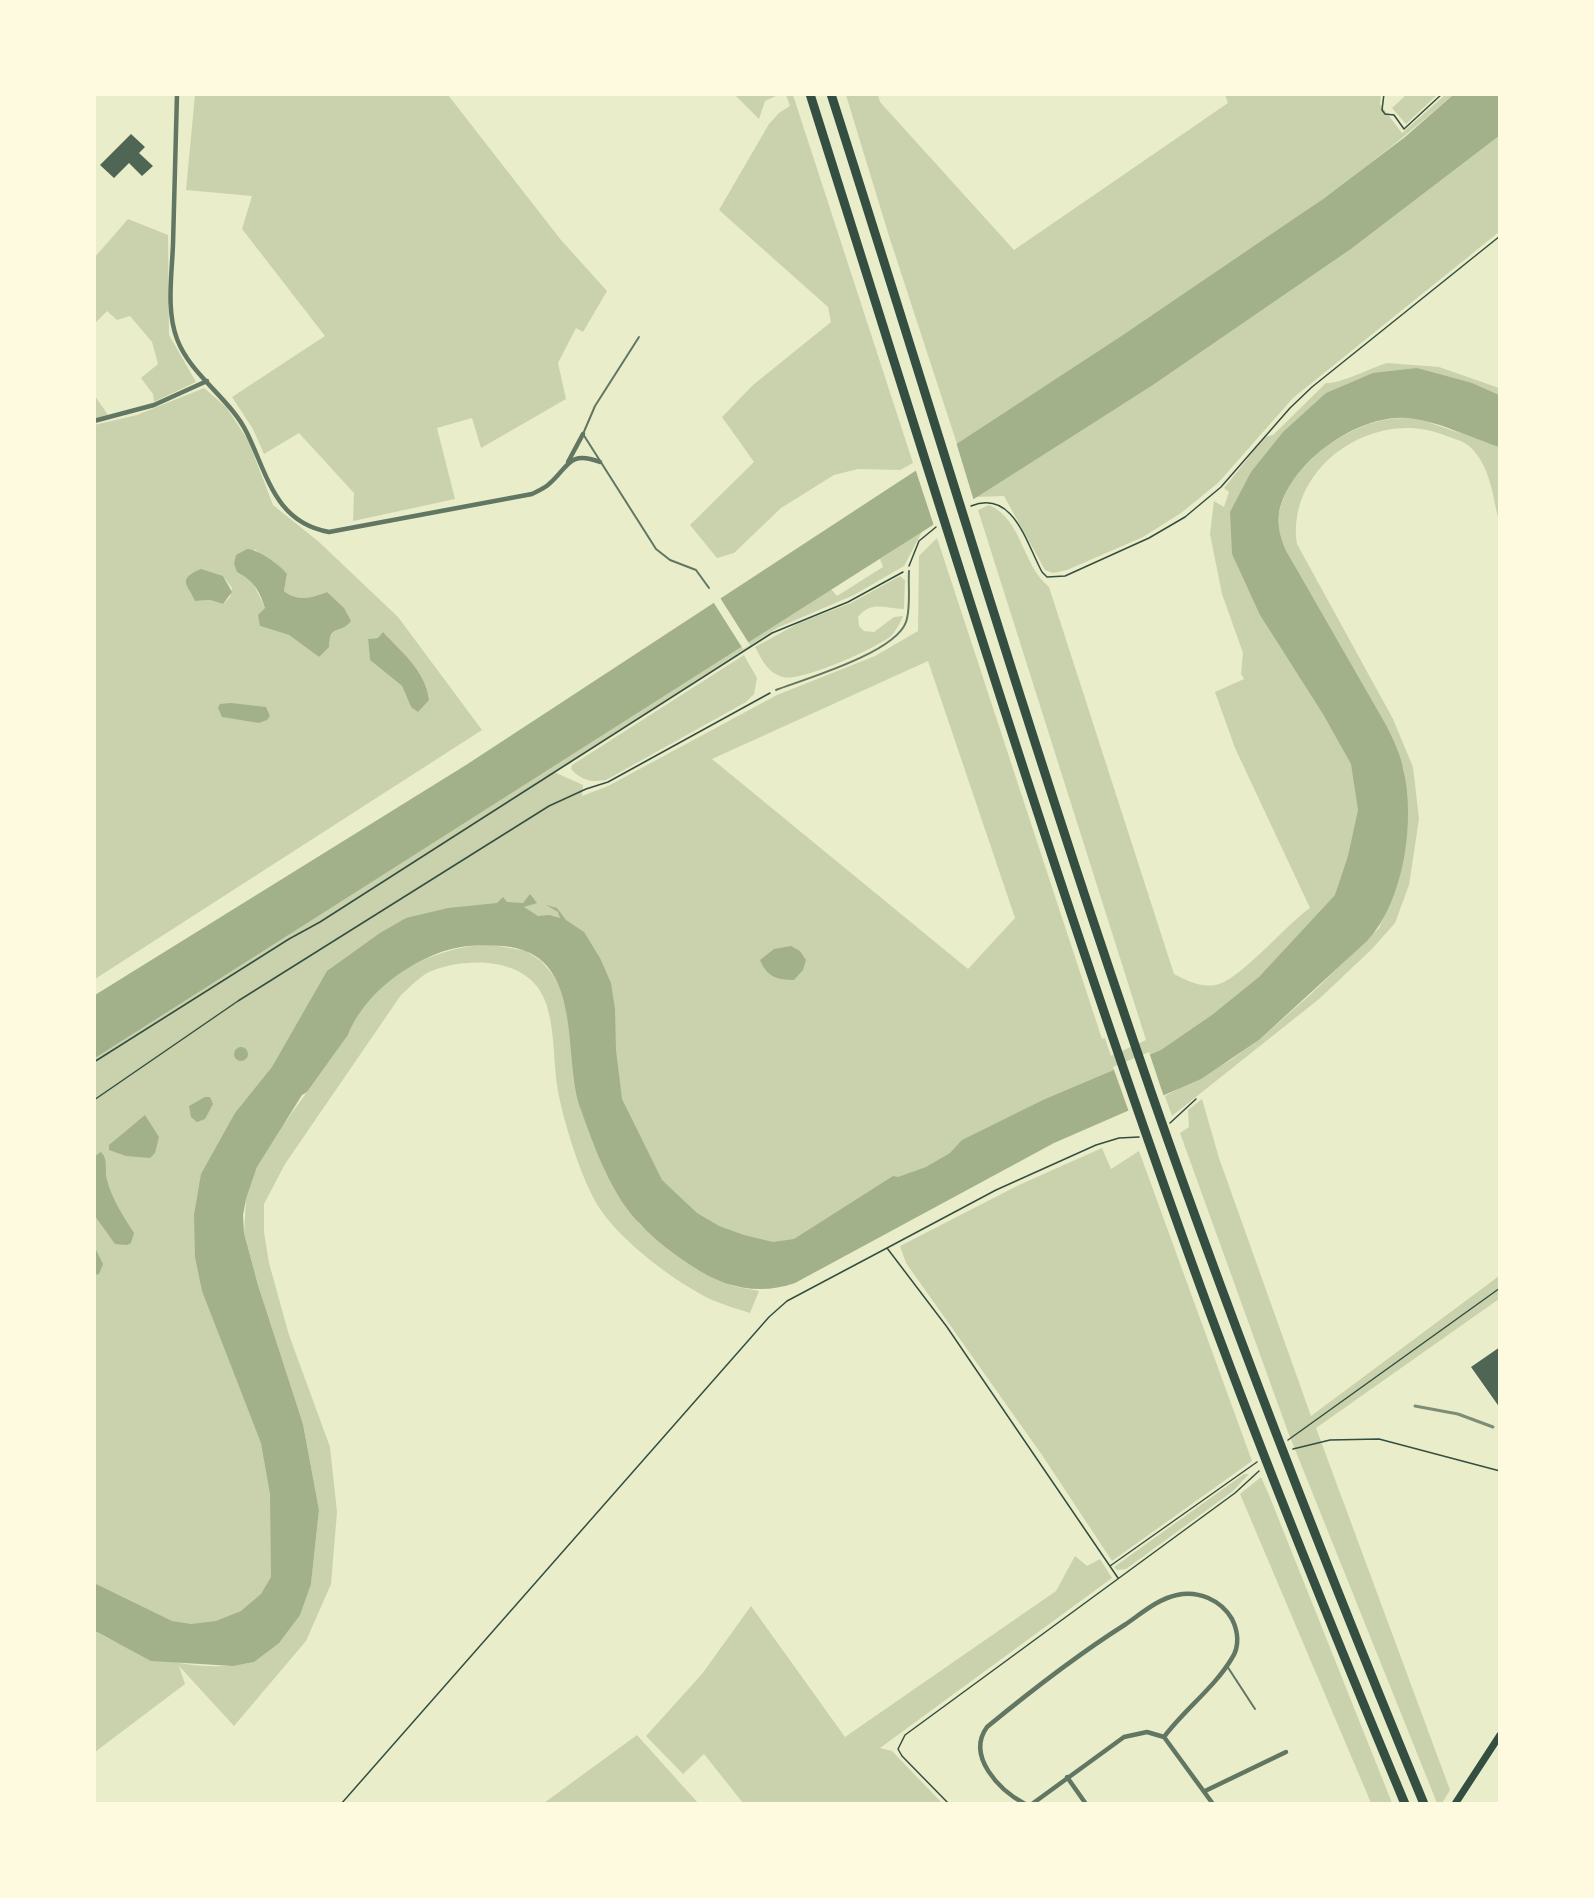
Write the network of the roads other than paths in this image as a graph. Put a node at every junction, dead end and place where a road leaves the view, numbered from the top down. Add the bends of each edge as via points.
1 (177, 94) edge
2 (810, 94) edge
3 (831, 94) edge
4 (639, 337) dead end
5 (207, 381) junction
6 (94, 421) edge
7 (583, 434) junction
8 (568, 462) junction
9 (600, 462) junction
10 (909, 571) road end
11 (709, 588) dead end
12 (776, 690) road end
13 (1227, 1666) junction
14 (1255, 1710) dead end
15 (1500, 1735) edge
16 (1164, 1737) junction
17 (1286, 1752) dead end
18 (1067, 1777) junction
19 (1205, 1791) junction
20 (1025, 1803) edge
21 (1032, 1803) edge
22 (1086, 1803) edge
23 (1213, 1803) edge
24 (1405, 1803) edge
25 (1424, 1803) edge
26 (1455, 1803) edge

1 - 5 street via 172,312 180,345
2 - 24 highway via 1103,1009 1262,1449
3 - 25 highway via 1120,1001 1276,1439
4 - 7 lane via 595,406
5 - 6 street via 154,405
5 - 8 street via 242,423 275,495 310,529 329,532 532,494 549,484
7 - 8 street
7 - 9 lane
8 - 9 street via 579,458
9 - 11 lane via 656,549 670,560 696,570
10 - 12 lane via 906,620 889,642
13 - 14 lane
13 - 16 street
13 - 20 street via 1238,1642 1232,1620 1211,1599 1191,1594 1168,1597 1087,1649 982,1734 980,1753 985,1766 1007,1791
15 - 26 main road
16 - 18 street via 1131,1733
16 - 19 street
17 - 19 street
18 - 21 street
18 - 22 street
19 - 23 street

